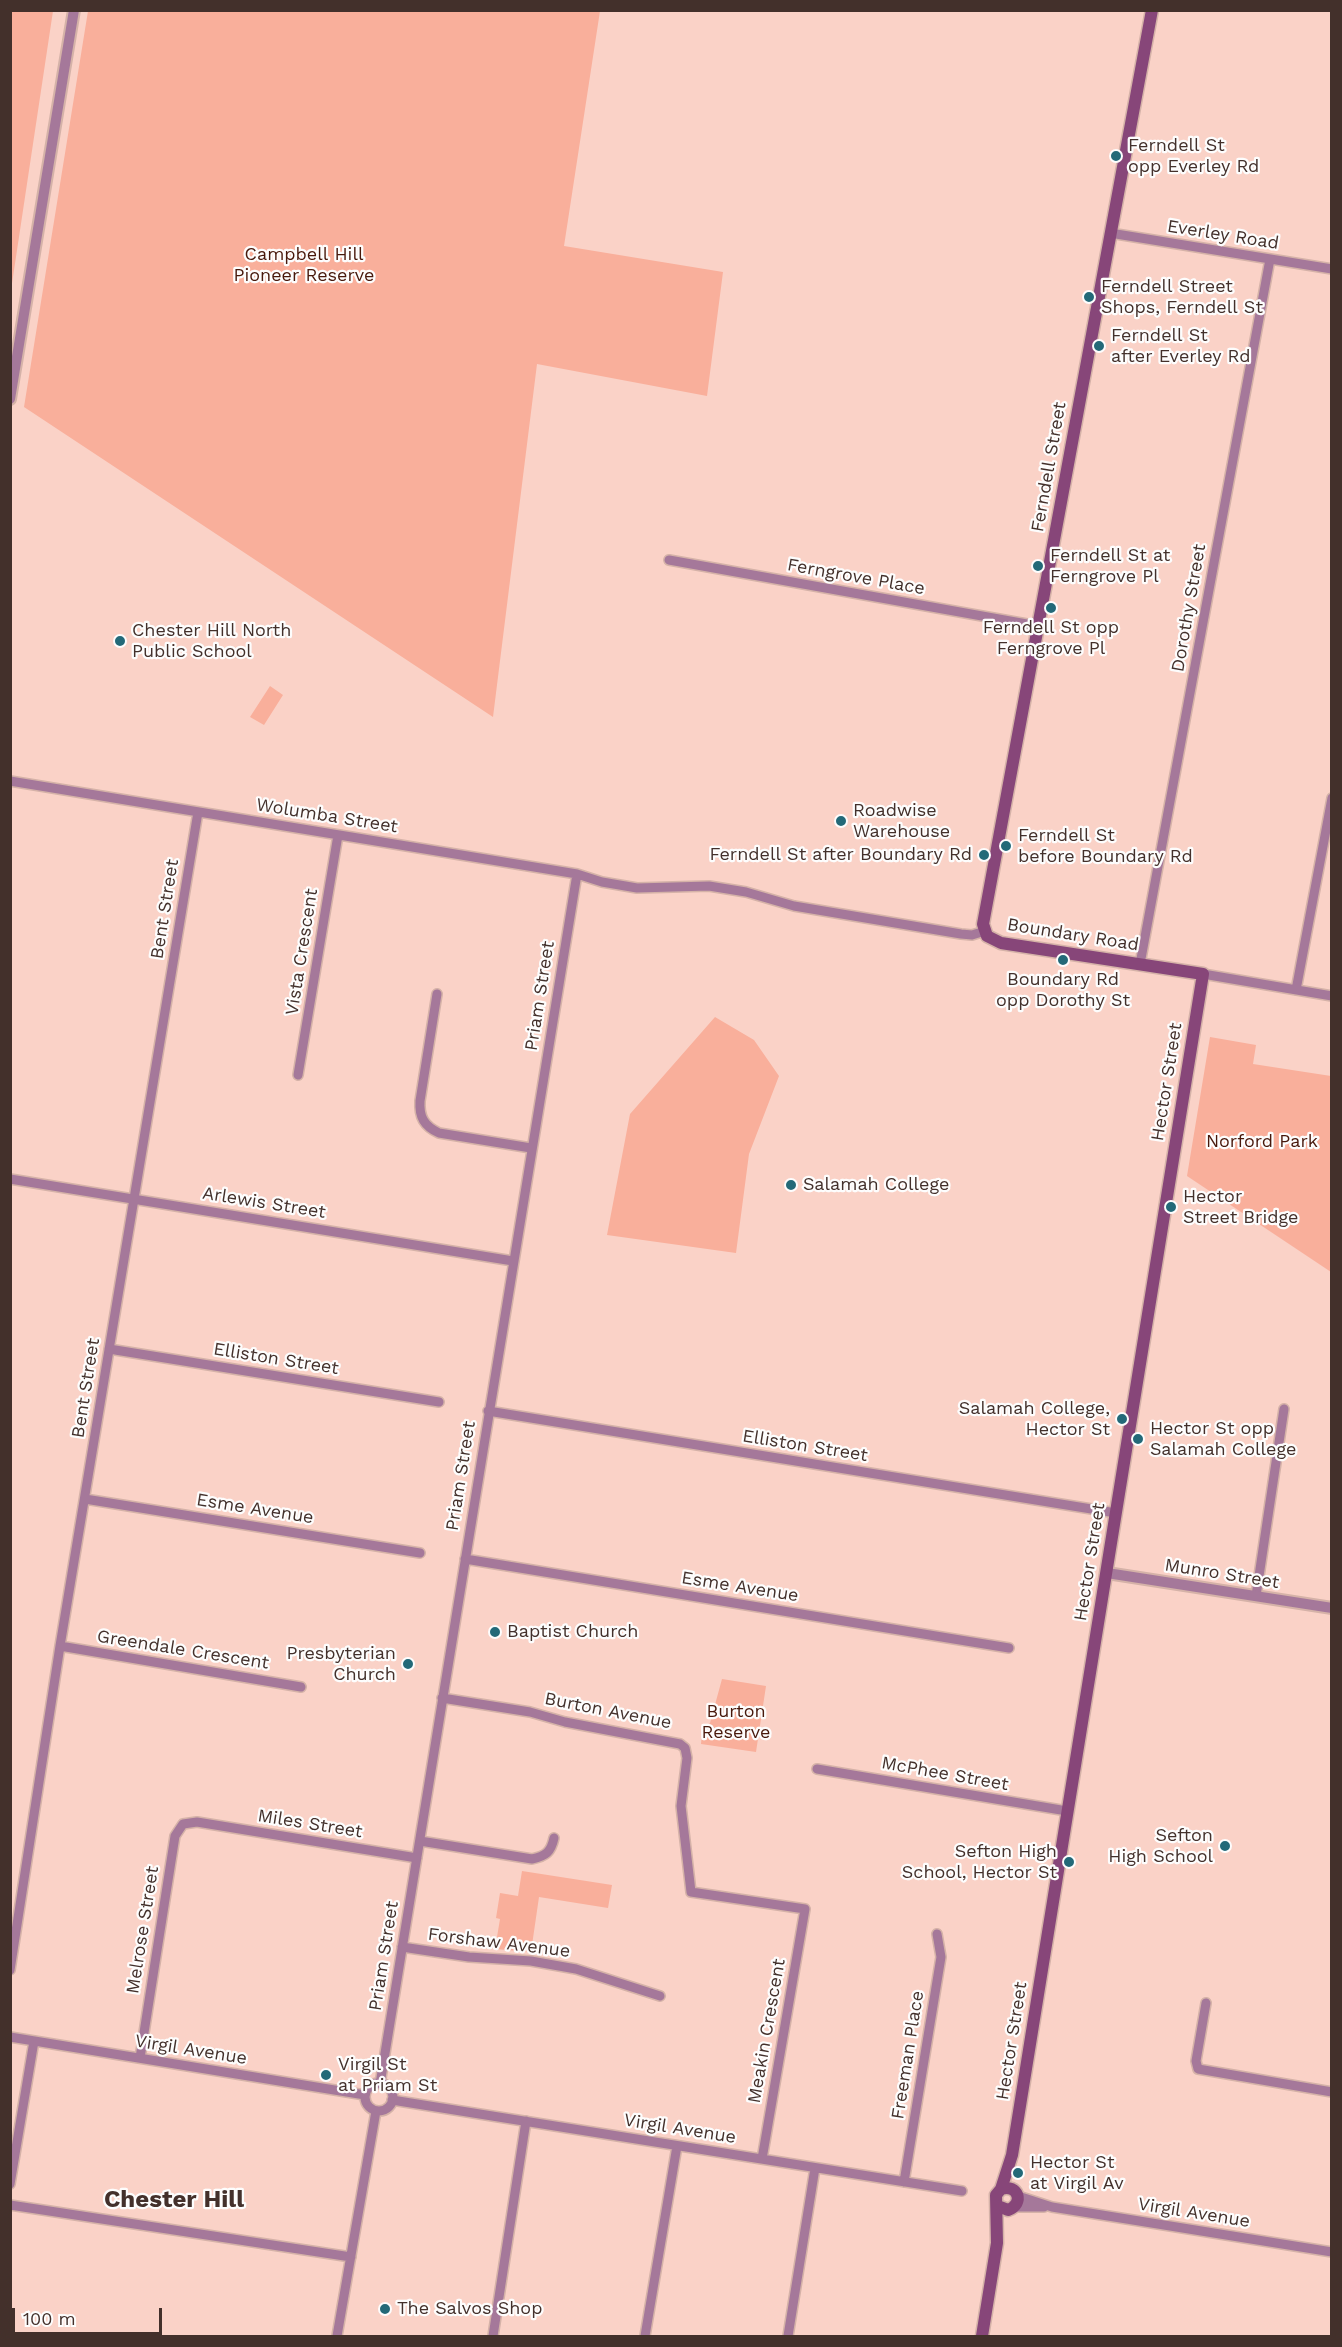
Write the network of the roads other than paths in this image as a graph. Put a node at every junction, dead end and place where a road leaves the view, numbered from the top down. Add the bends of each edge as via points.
1 (74, 10) edge
2 (1152, 10) edge
3 (1110, 233) junction
4 (1270, 259) junction
5 (1332, 269) edge
6 (10, 399) edge
7 (669, 560) dead end
8 (1038, 626) junction
9 (10, 781) edge
10 (1332, 798) edge
11 (198, 812) junction
12 (338, 835) junction
13 (577, 874) junction
14 (637, 888) joint
15 (984, 931) junction
16 (1140, 964) junction
17 (1203, 974) junction
18 (1296, 990) junction
19 (437, 994) dead end
20 (1332, 996) edge
21 (298, 1075) dead end
22 (531, 1148) junction
23 (11, 1180) edge
24 (135, 1198) junction
25 (513, 1261) junction
26 (108, 1349) junction
27 (439, 1402) dead end
28 (1284, 1409) dead end
29 (488, 1411) junction
30 (85, 1498) junction
31 (1116, 1513) junction
32 (420, 1553) dead end
33 (465, 1559) junction
34 (1107, 1574) junction
35 (1256, 1596) junction
36 (1332, 1608) edge
37 (60, 1646) junction
38 (1009, 1648) dead end
39 (301, 1687) dead end
40 (442, 1698) junction
41 (817, 1769) dead end
42 (1068, 1811) junction
43 (197, 1822) joint
44 (554, 1838) dead end
45 (420, 1841) junction
46 (417, 1858) junction
47 (805, 1909) joint
48 (938, 1934) dead end
49 (402, 1947) junction
50 (10, 1970) edge
51 (660, 1996) dead end
52 (1206, 2003) dead end
53 (10, 2037) edge
54 (34, 2041) junction
55 (140, 2058) junction
56 (380, 2084) junction
57 (1332, 2092) edge
58 (366, 2095) junction
59 (392, 2100) junction
60 (376, 2111) junction
61 (526, 2121) junction
62 (677, 2146) junction
63 (1012, 2155) junction
64 (762, 2159) junction
65 (815, 2168) junction
66 (904, 2182) junction
67 (10, 2184) edge
68 (1001, 2189) junction
69 (962, 2192) dead end
70 (1015, 2200) junction
71 (10, 2205) edge
72 (998, 2206) junction
73 (997, 2243) junction
74 (1332, 2252) edge
75 (351, 2257) junction
76 (338, 2337) edge
77 (493, 2337) edge
78 (645, 2337) edge
79 (788, 2337) edge
80 (982, 2337) edge

1 - 6 street
2 - 3 main road, Ferndell Street
3 - 4 street, Everley Road
3 - 8 main road, Ferndell Street
4 - 5 street, Everley Road
4 - 16 street, Dorothy Street
7 - 8 street, Ferngrove Place
8 - 15 main road, Ferndell Street
9 - 11 street, Wolumba Street
10 - 18 street
11 - 12 street, Wolumba Street
11 - 24 street, Bent Street
12 - 13 street, Wolumba Street
12 - 21 street, Vista Crescent
13 - 14 street, Wolumba Street
13 - 22 street, Priam Street
14 - 15 street, Boundary Road via 710,886 794,906 961,934
15 - 16 main road, Boundary Road via 1001,943
16 - 17 main road, Boundary Road
17 - 18 street, Boundary Road
17 - 31 main road, Hector Street
18 - 20 street, Boundary Road
19 - 22 street via 420,1101 423,1122 439,1133
22 - 25 street, Priam Street
23 - 24 street, Arlewis Street
24 - 25 street, Arlewis Street
24 - 26 street, Bent Street
25 - 29 street, Priam Street
26 - 27 street, Elliston Street
26 - 30 street, Bent Street
28 - 35 street
29 - 31 street, Elliston Street
29 - 33 street, Priam Street
30 - 32 street, Esme Avenue
30 - 37 street, Bent Street
31 - 34 main road, Hector Street
33 - 38 street, Esme Avenue
33 - 40 street, Priam Street
34 - 35 street, Munro Street
34 - 42 main road, Hector Street
35 - 36 street, Munro Street
37 - 39 street, Greendale Crescent
37 - 50 street, Bent Street
40 - 45 street, Priam Street
40 - 47 street, Burton Avenue via 680,1743 687,1758 681,1806 691,1892
41 - 42 street, McPhee Street
42 - 63 main road, Hector Street
43 - 46 street, Miles Street
43 - 55 street, Melrose Street via 183,1824 175,1836
44 - 45 street via 550,1852 532,1859
45 - 46 street, Priam Street
46 - 49 street, Priam Street
47 - 64 street, Meakin Crescent
48 - 66 street, Freeman Place via 941,1957
49 - 51 street, Forshaw Avenue via 531,1961 576,1970
49 - 56 street, Priam Street
52 - 57 street via 1198,2069
53 - 54 street, Virgil Avenue
54 - 55 street, Virgil Avenue
54 - 67 street
55 - 58 street, Virgil Avenue
56 - 58 street via 372,2086
56 - 59 street via 388,2088
58 - 60 street via 367,2104
59 - 60 street via 388,2108
59 - 61 street, Virgil Avenue
60 - 75 street
61 - 62 street, Virgil Avenue
61 - 77 street
62 - 64 street, Virgil Avenue
62 - 78 street
63 - 68 main road, Hector Street
63 - 70 main road, Hector Street
64 - 65 street, Virgil Avenue
65 - 66 street, Virgil Avenue
65 - 79 street
66 - 69 street, Virgil Avenue
68 - 70 main road via 1008,2187
68 - 72 main road via 996,2195
70 - 72 main road via 1004,2210
70 - 73 main road, Hector Street
70 - 74 street, Virgil Avenue
71 - 75 street
72 - 73 main road, Hector Street
73 - 80 main road, Hector Street
75 - 76 street

